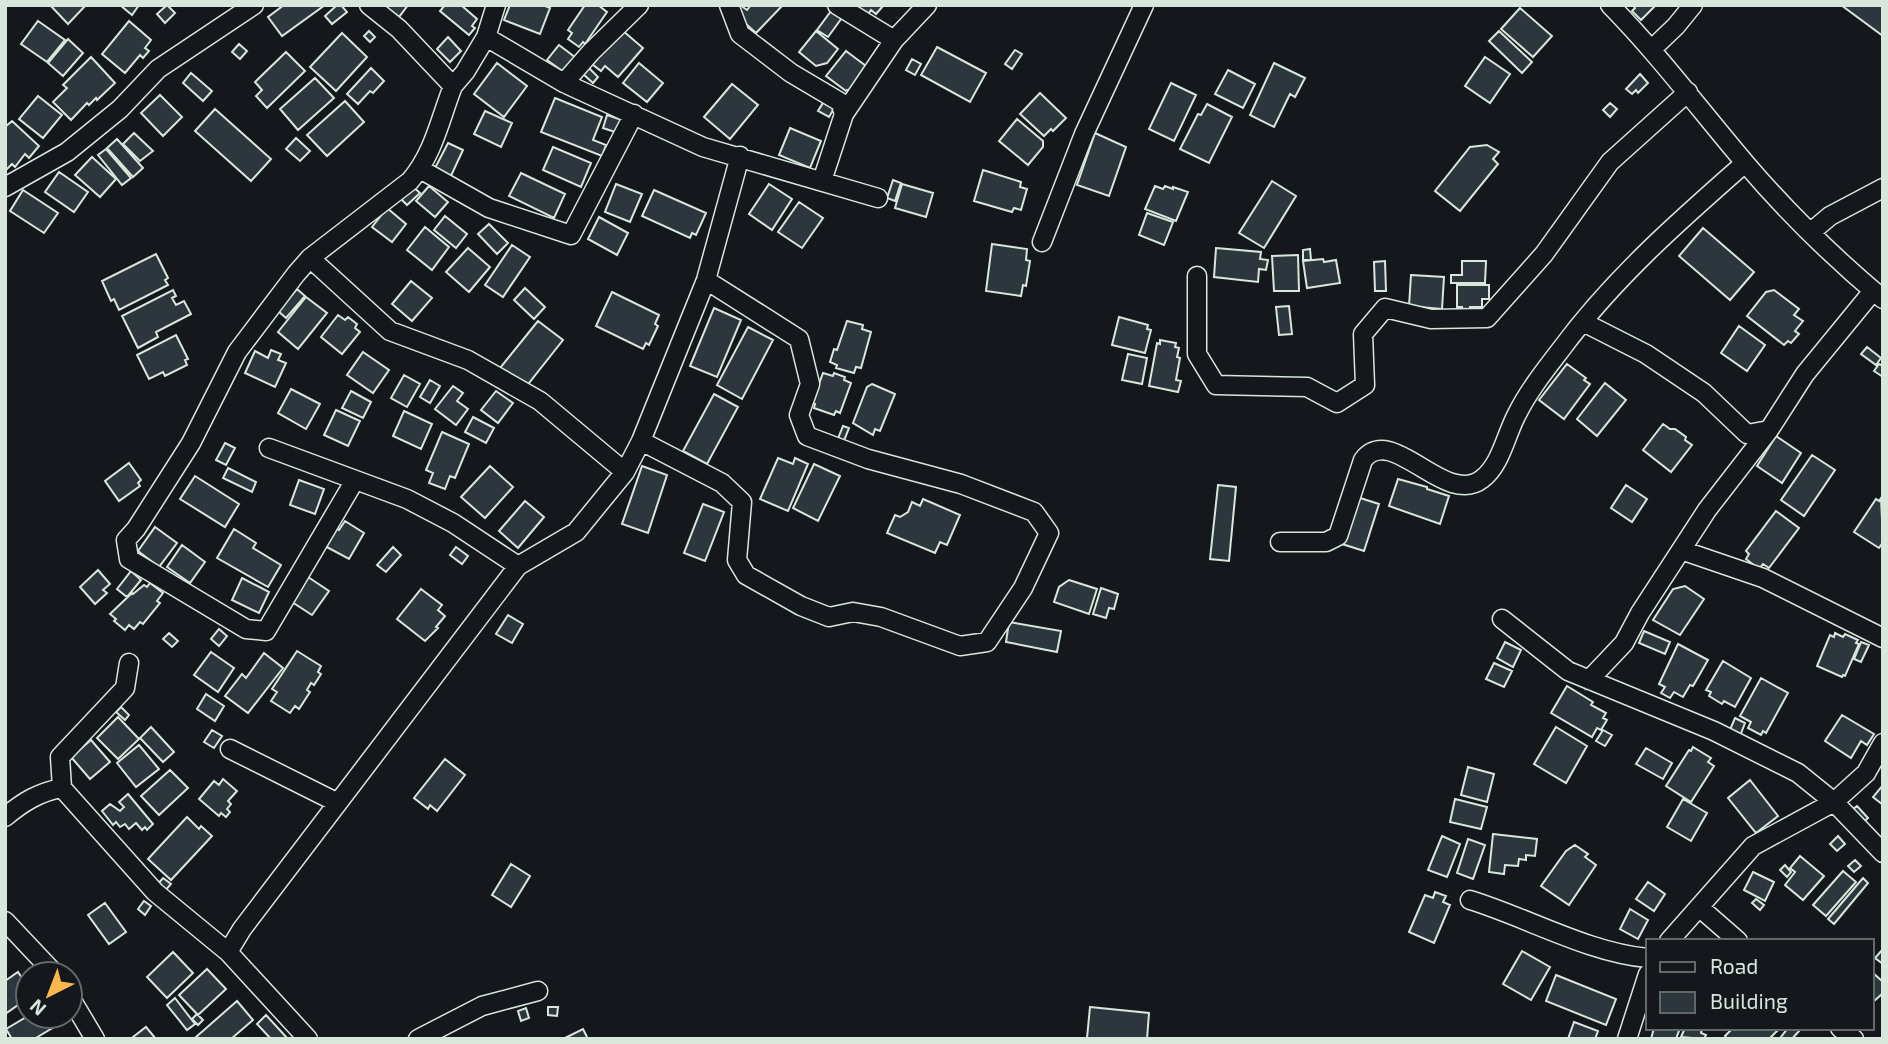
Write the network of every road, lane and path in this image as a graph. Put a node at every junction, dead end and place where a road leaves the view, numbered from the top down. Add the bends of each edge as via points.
1 (254, 5) edge
2 (369, 5) edge
3 (496, 5) edge
4 (639, 5) edge
5 (729, 5) edge
6 (837, 5) edge
7 (927, 5) edge
8 (1144, 5) edge
9 (1610, 5) edge
10 (1693, 5) edge
11 (486, 37) junction
12 (894, 40) junction
13 (1652, 49) junction
14 (564, 83) junction
15 (453, 86) junction
16 (1688, 92) junction
17 (634, 114) junction
18 (844, 114) junction
19 (740, 156) junction
20 (1745, 163) junction
21 (420, 169) junction
22 (822, 181) junction
23 (5, 187) edge
24 (1883, 188) edge
25 (878, 198) dead end
26 (1811, 232) junction
27 (1042, 242) dead end
28 (310, 258) junction
29 (1197, 276) dead end
30 (706, 280) junction
31 (1878, 295) edge
32 (1583, 322) junction
33 (1769, 429) junction
34 (641, 441) junction
35 (269, 449) dead end
36 (625, 472) junction
37 (355, 480) junction
38 (1280, 542) dead end
39 (1681, 550) junction
40 (518, 566) junction
41 (1502, 619) dead end
42 (1883, 638) edge
43 (129, 663) dead end
44 (1588, 680) junction
45 (1883, 743) edge
46 (230, 749) dead end
47 (62, 788) junction
48 (1834, 802) junction
49 (338, 803) junction
50 (5, 817) edge
51 (1883, 853) edge
52 (1470, 900) dead end
53 (1699, 907) junction
54 (5, 921) edge
55 (1672, 939) edge
56 (1736, 939) edge
57 (228, 952) junction
58 (1646, 958) edge
59 (42, 960) edge
60 (1646, 980) edge
61 (538, 991) dead end
62 (84, 1021) edge
63 (95, 1039) edge
64 (308, 1039) edge
65 (418, 1039) edge
66 (1628, 1039) edge

1 - 23 street via 158,69 67,152
2 - 15 street via 400,29
3 - 11 street
4 - 14 street
5 - 18 street via 740,34 791,73 840,102
6 - 12 street
7 - 12 street
8 - 27 street via 1084,134
9 - 13 street
10 - 13 street
11 - 14 street
11 - 15 street
12 - 18 street
13 - 16 street
14 - 17 street
15 - 21 street
16 - 20 street
16 - 29 street via 1610,162 1544,254 1487,318 1431,319 1385,308 1363,334 1365,385 1337,403 1307,387 1216,385 1197,355
17 - 19 street via 703,146
17 - 21 street via 571,235 489,208
18 - 22 street
19 - 22 street
19 - 30 street
20 - 26 street
20 - 32 street via 1669,230
21 - 28 street
22 - 25 street
24 - 26 street via 1830,216
26 - 31 street
28 - 36 street via 390,331 468,360 540,401
28 - 37 street via 237,352 191,443 125,540 130,559 246,629 265,631
30 - 34 street
30 - 34 street via 799,339 810,384 799,415 807,436 1034,512 1049,533 1023,588 987,642 960,646 881,617 853,612 829,617 746,575 737,560 742,502 722,483
31 - 33 street via 1805,374
32 - 33 street via 1646,354 1704,393 1747,434
32 - 38 street via 1530,391 1486,477 1462,485 1443,480 1399,454 1376,450 1363,460 1338,536 1326,542
33 - 39 street
34 - 36 street
35 - 37 street
36 - 40 street via 576,532
37 - 40 street via 453,523
39 - 42 street via 1763,578
39 - 44 street via 1624,643
40 - 49 street
41 - 44 street via 1568,671
43 - 47 street via 125,688 60,757
44 - 48 street via 1714,731 1798,772
45 - 48 street via 1866,773
46 - 49 street
47 - 50 street via 43,791
47 - 57 street via 155,892
48 - 51 street
48 - 53 street via 1753,846
49 - 57 street
52 - 58 street via 1527,923
53 - 55 street
53 - 56 street
54 - 59 street
57 - 64 street
60 - 66 street
61 - 65 street via 482,1006
62 - 63 street

